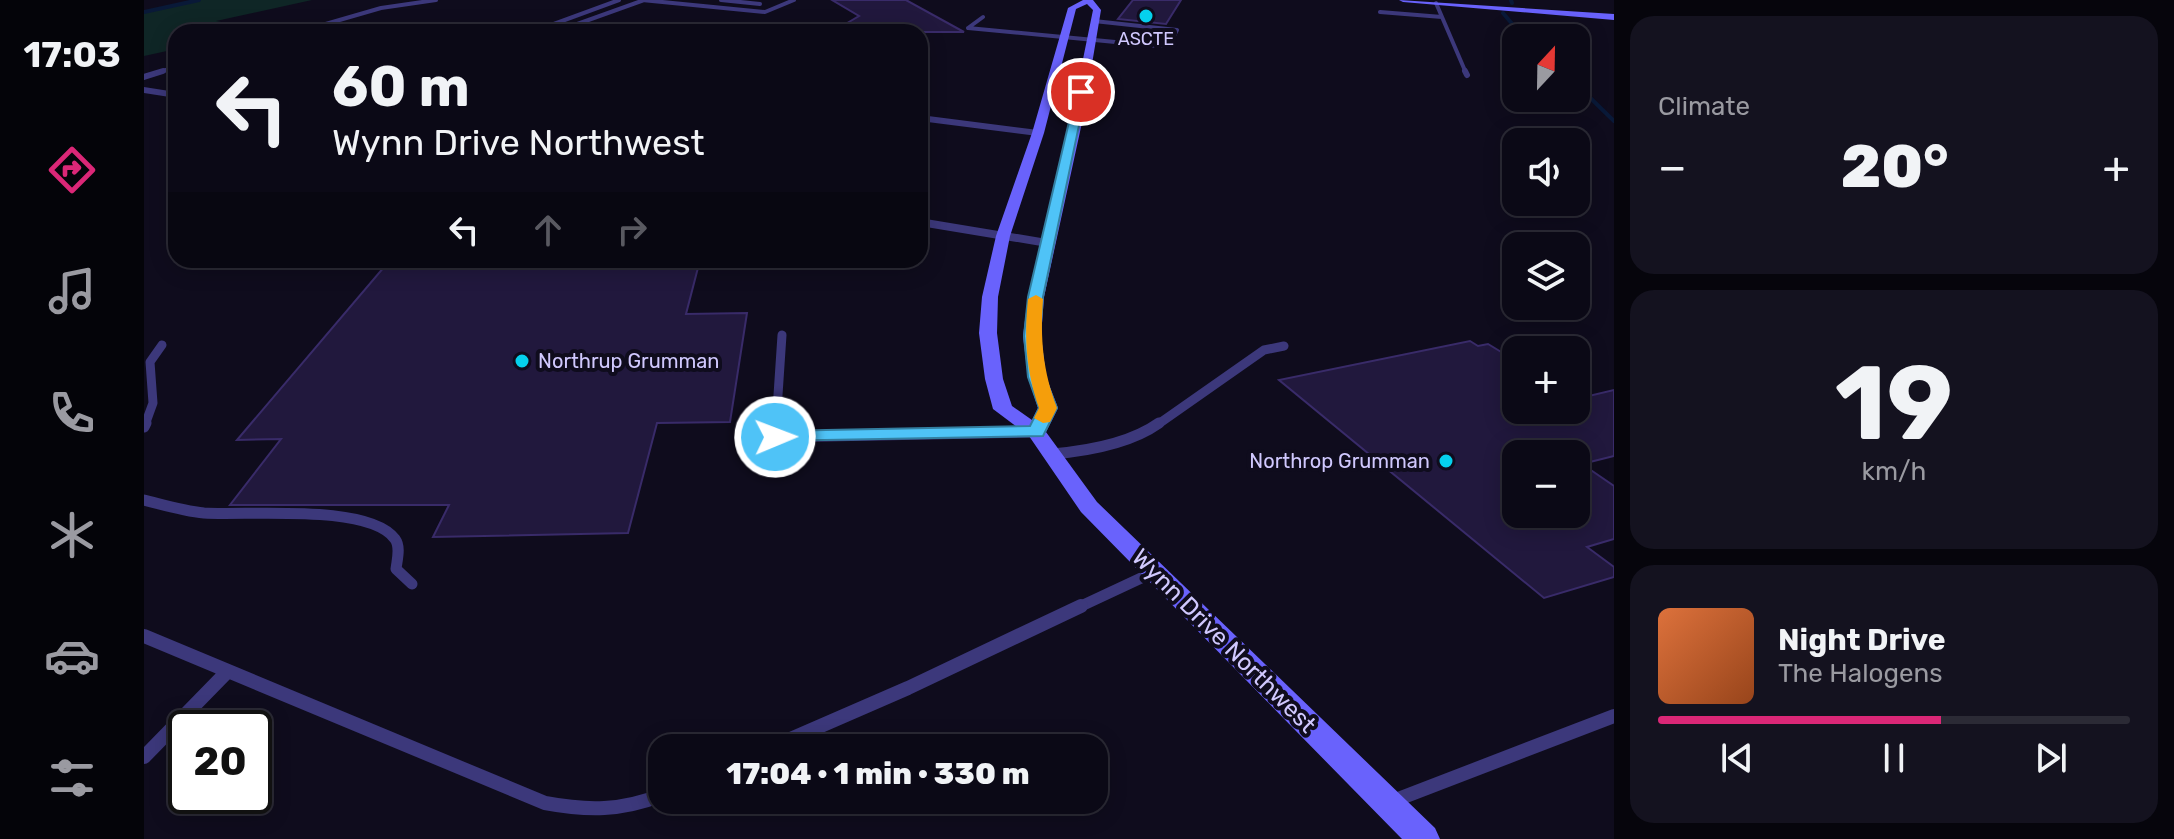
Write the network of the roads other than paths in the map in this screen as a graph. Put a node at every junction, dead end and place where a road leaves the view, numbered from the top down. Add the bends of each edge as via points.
1 (436, 0) edge
2 (619, 0) edge
3 (643, 0) edge
4 (721, 0) edge
5 (794, 0) edge
6 (1089, 0) edge
7 (1403, 0) edge
8 (1436, 3) junction
9 (760, 4) dead end
10 (774, 5) dead end
11 (782, 6) junction
12 (1380, 12) dead end
13 (983, 17) dead end
14 (1442, 17) junction
15 (1614, 17) edge
16 (1094, 21) junction
17 (326, 24) edge
18 (554, 24) edge
19 (577, 24) edge
20 (1062, 38) junction
21 (1089, 40) junction
22 (168, 70) edge
23 (1467, 75) dead end
24 (144, 77) edge
25 (144, 90) edge
26 (168, 94) edge
27 (928, 119) edge
28 (1038, 133) junction
29 (928, 223) edge
30 (1003, 236) junction
31 (1047, 243) junction
32 (782, 335) dead end
33 (162, 345) dead end
34 (1284, 346) dead end
35 (144, 427) edge
36 (1036, 432) junction
37 (1052, 454) junction
38 (144, 500) edge
39 (1155, 572) junction
40 (412, 584) dead end
41 (144, 636) edge
42 (226, 673) junction
43 (1614, 716) edge
44 (802, 734) edge
45 (144, 757) edge
46 (648, 801) edge
47 (1388, 803) junction
48 (1424, 839) edge

1 - 17 lane
2 - 18 lane
3 - 11 lane via 759,12
3 - 19 lane
4 - 9 lane
5 - 11 lane
6 - 16 street, Wynn Drive Northwest via 1097,10
6 - 20 street, Wynn Drive Northwest via 1072,8
7 - 8 street
8 - 14 lane
8 - 15 street
10 - 11 lane
12 - 14 lane
13 - 20 lane via 968,28
14 - 23 lane
16 - 21 street, Wynn Drive Northwest
16 - 21 lane via 1177,30 1164,46
20 - 21 lane
20 - 28 street, Wynn Drive Northwest
21 - 31 street, Wynn Drive Northwest via 1077,118
22 - 24 lane
25 - 26 street
27 - 28 lane
28 - 30 street, Wynn Drive Northwest
29 - 30 street
30 - 31 street
30 - 36 street, Wynn Drive Northwest via 989,309 994,379 1003,409
31 - 36 street, Wynn Drive Northwest via 1032,336 1037,377 1048,408
32 - 36 lane via 775,437
33 - 35 lane via 150,362 153,403
34 - 37 lane via 1264,350 1146,432
36 - 37 street, Wynn Drive Northwest
37 - 39 street, Wynn Drive Northwest via 1089,507
38 - 40 lane via 202,513 319,514 383,529 395,540 396,569
39 - 44 lane
39 - 47 street, Wynn Drive Northwest
41 - 42 lane
42 - 45 lane
42 - 46 lane via 545,803 595,812
43 - 47 lane
47 - 48 street, Wynn Drive Northwest

